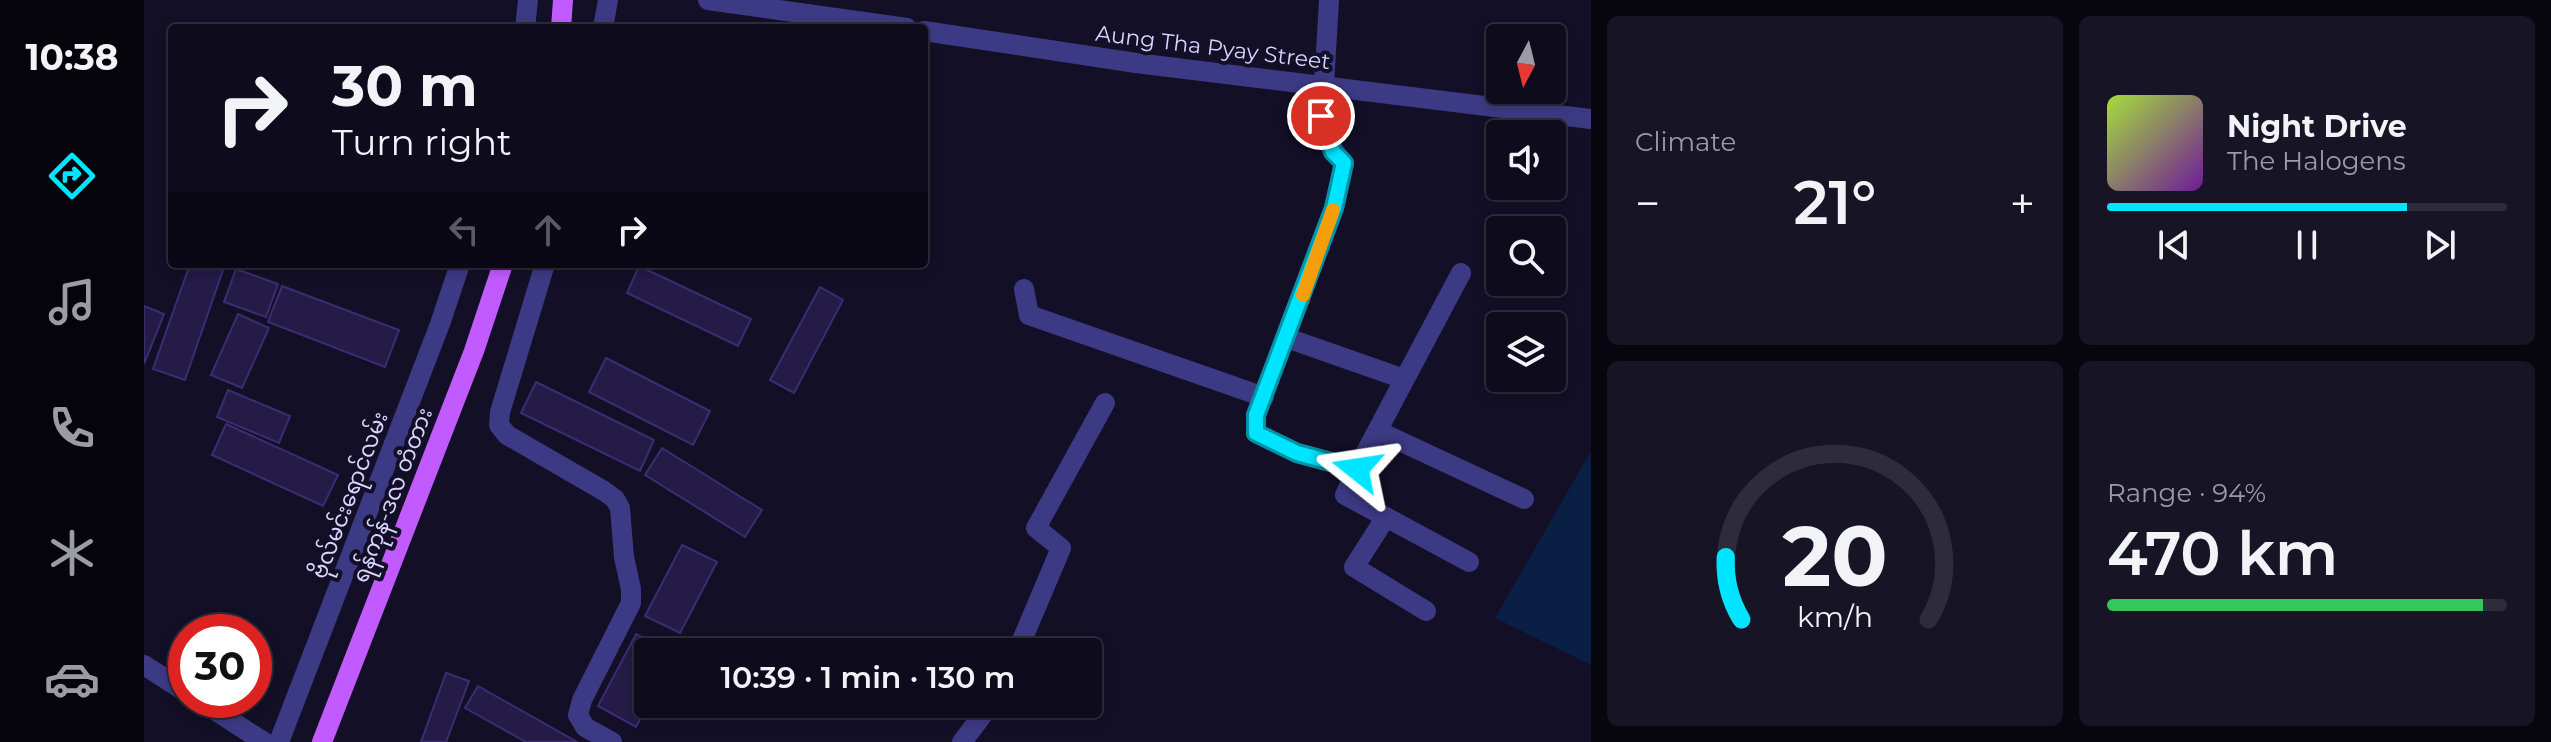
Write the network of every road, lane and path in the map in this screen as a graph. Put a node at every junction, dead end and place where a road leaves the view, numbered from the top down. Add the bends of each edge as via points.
1 (528, 0) edge
2 (563, 0) edge
3 (608, 0) edge
4 (708, 0) edge
5 (1329, 0) edge
6 (525, 24) edge
7 (561, 24) edge
8 (604, 24) edge
9 (879, 24) edge
10 (928, 32) edge
11 (1320, 85) junction
12 (1591, 119) edge
13 (459, 268) edge
14 (502, 268) edge
15 (544, 268) edge
16 (1461, 273) dead end
17 (1024, 289) dead end
18 (1287, 338) junction
19 (1404, 379) junction
20 (1264, 397) junction
21 (1105, 403) dead end
22 (1378, 431) junction
23 (1357, 469) junction
24 (1524, 499) dead end
25 (1386, 517) junction
26 (1469, 562) dead end
27 (1426, 611) dead end
28 (1023, 638) edge
29 (144, 665) edge
30 (168, 680) edge
31 (227, 718) edge
32 (980, 718) edge
33 (264, 742) edge
34 (279, 742) edge
35 (322, 742) edge
36 (612, 742) edge
37 (962, 742) edge

1 - 6 street
2 - 7 main road
3 - 8 street
4 - 9 street
5 - 11 street
10 - 11 street, Aung Tha Pyay Street
11 - 12 street, Aung Tha Pyay Street
11 - 18 street via 1321,116 1333,152 1344,163 1334,208
13 - 34 street, ဗိုလ်မင်းရောင်လမ်း
14 - 35 main road, ရန်ကုန်-ဒလ တံတား
15 - 36 street via 499,425 507,435 604,491 620,508 631,603 578,715 585,727
16 - 19 street
17 - 20 street via 1029,315
18 - 19 street
18 - 20 street
19 - 22 street
20 - 23 street via 1256,433 1297,453
21 - 28 street via 1036,528 1061,548
22 - 23 street
22 - 24 street
23 - 25 street via 1345,495
25 - 26 street
25 - 27 street via 1354,567
29 - 30 street
31 - 33 street
32 - 37 street

